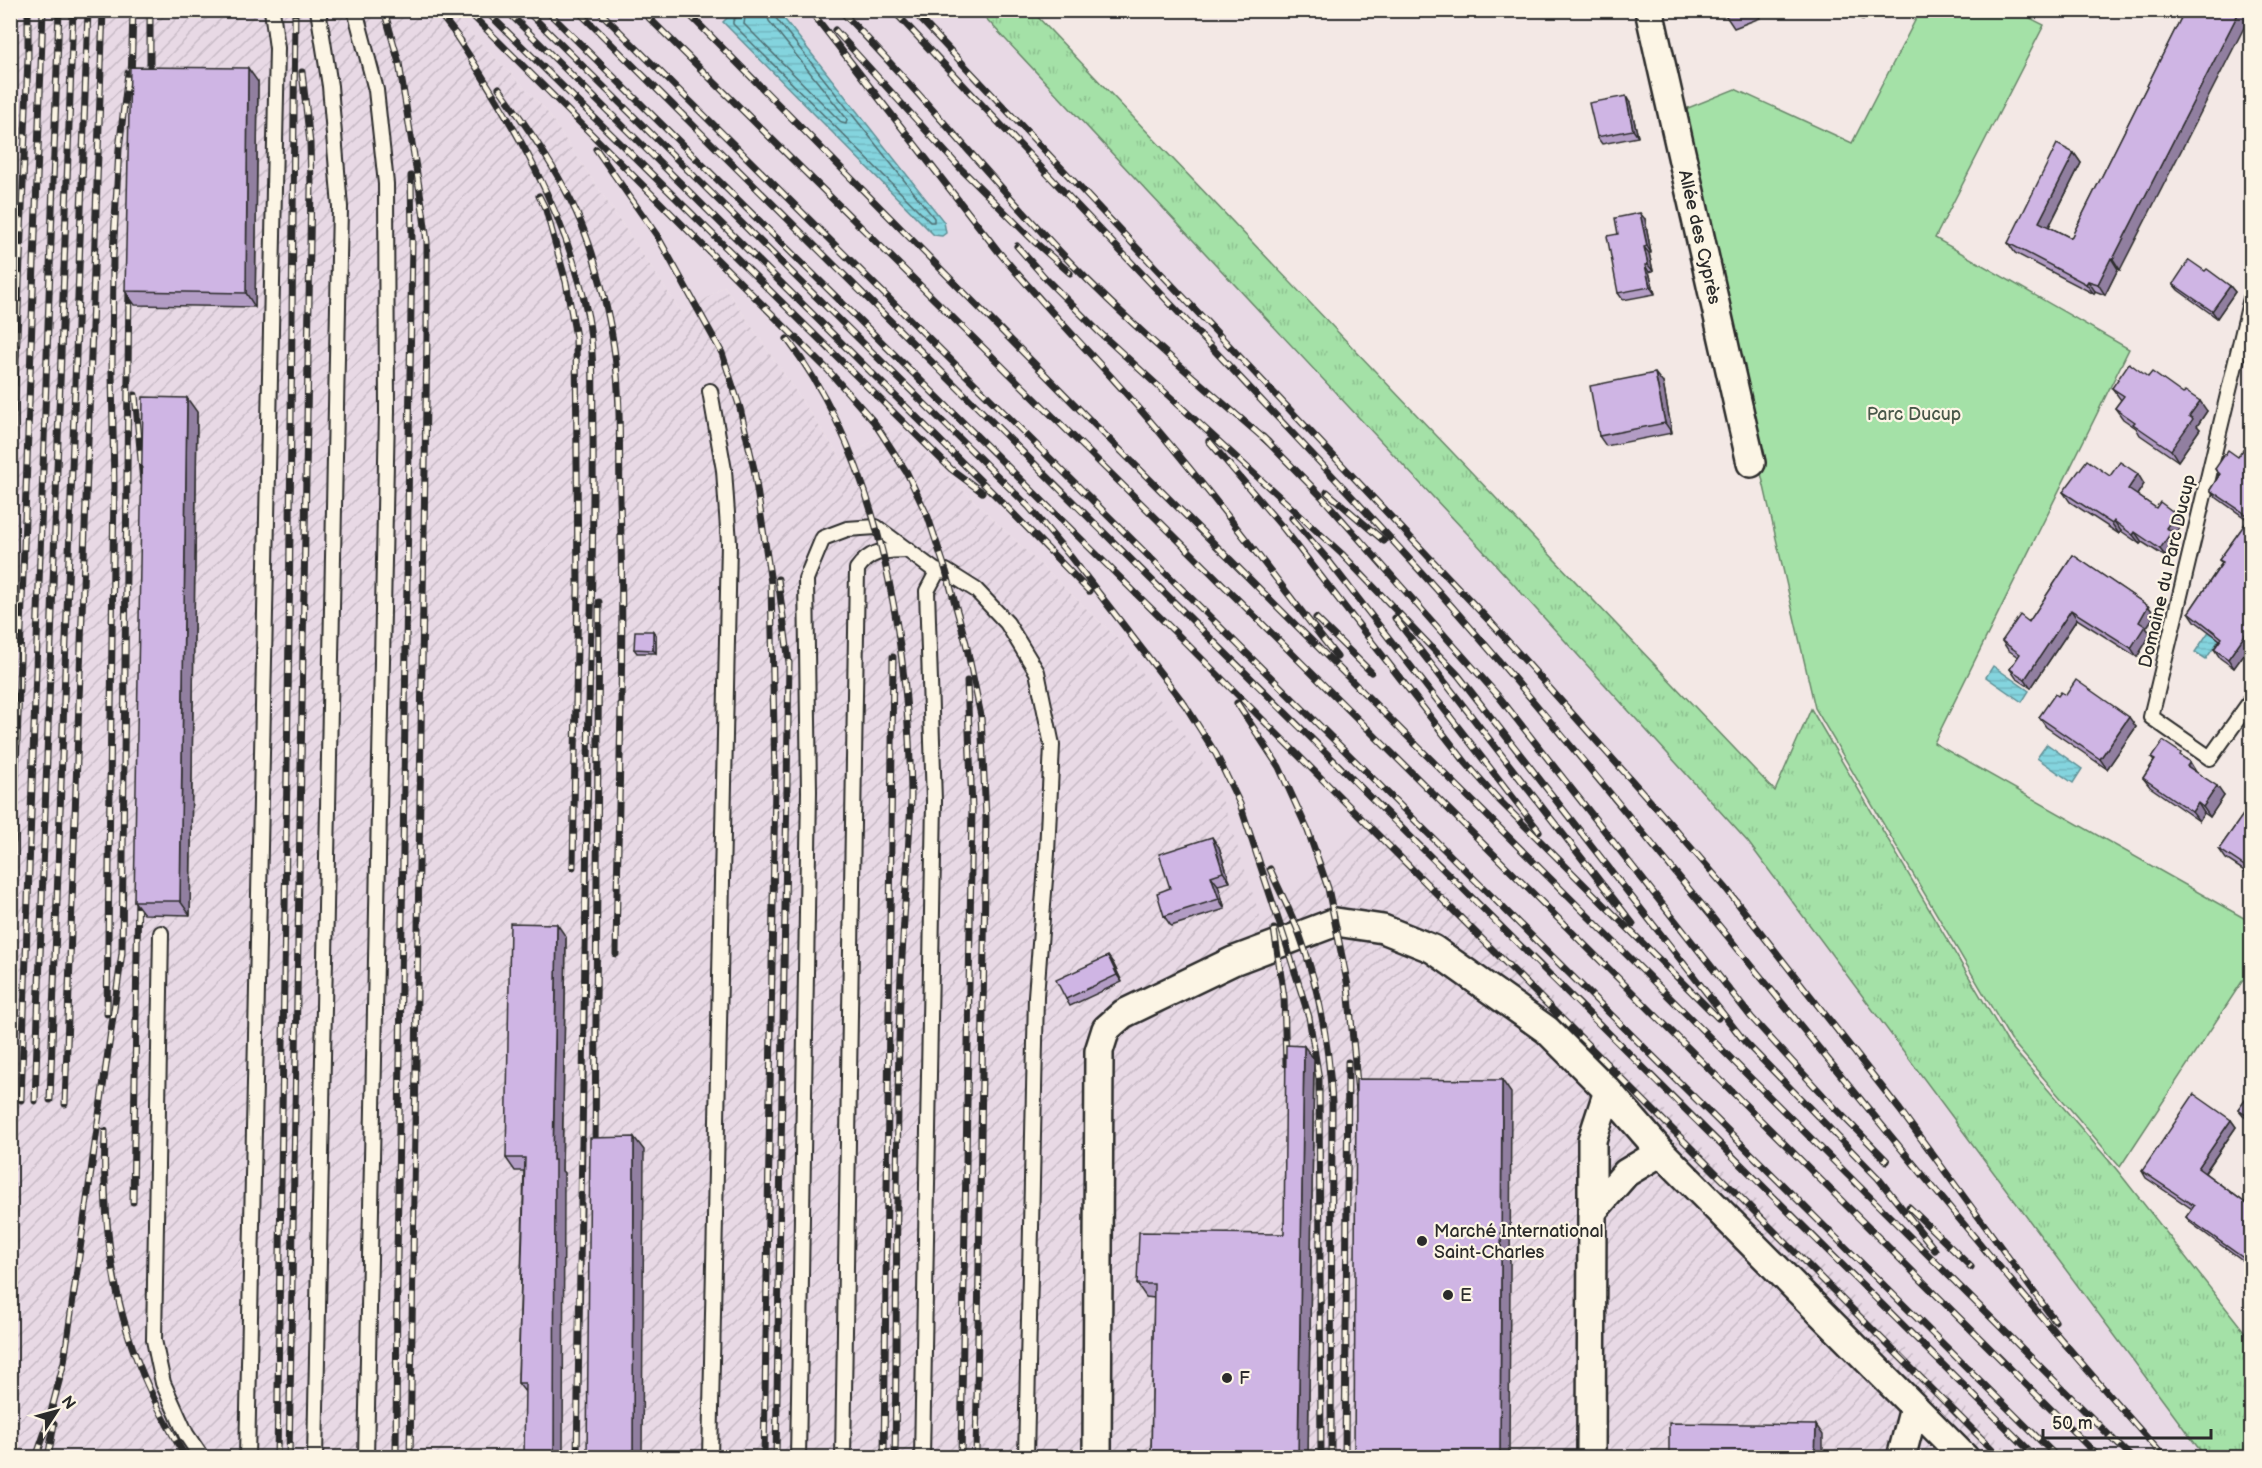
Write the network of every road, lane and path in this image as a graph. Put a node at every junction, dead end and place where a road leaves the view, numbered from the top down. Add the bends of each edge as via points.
1 (272, 10) edge
2 (318, 10) edge
3 (355, 10) edge
4 (1649, 10) edge
5 (2252, 294) edge
6 (711, 391) dead end
7 (1751, 463) dead end
8 (908, 550) junction
9 (937, 572) junction
10 (2252, 699) edge
11 (161, 933) dead end
12 (1608, 1091) junction
13 (1661, 1152) junction
14 (1592, 1212) junction
15 (1914, 1408) junction
16 (202, 1458) edge
17 (247, 1458) edge
18 (315, 1458) edge
19 (366, 1458) edge
20 (710, 1458) edge
21 (798, 1458) edge
22 (843, 1458) edge
23 (922, 1458) edge
24 (1026, 1458) edge
25 (1097, 1458) edge
26 (1591, 1458) edge
27 (1901, 1458) edge
28 (1965, 1458) edge

1 - 17 lane via 277,48
2 - 18 lane via 330,86 340,207
3 - 19 lane via 376,90 386,184 387,423
4 - 7 street, Allée des Cyprès
5 - 10 lane, Domaine du Parc Ducup via 2151,717 2210,758
6 - 20 lane via 724,470 729,543
8 - 9 lane
8 - 21 lane via 876,527 847,529 823,538 806,579 809,791
8 - 22 lane via 881,551 865,558 857,569
9 - 23 lane via 927,591 934,801
9 - 24 lane via 946,571 976,590 1007,623 1037,672 1052,745 1036,996
11 - 16 lane via 154,1340 163,1383 186,1434
12 - 13 street
12 - 14 street via 1592,1140
12 - 25 street via 1547,1030 1433,949 1383,929 1336,921 1233,961 1123,1014 1106,1029 1099,1051
13 - 14 street via 1626,1173
13 - 15 street
14 - 26 street
15 - 27 street
15 - 28 street

